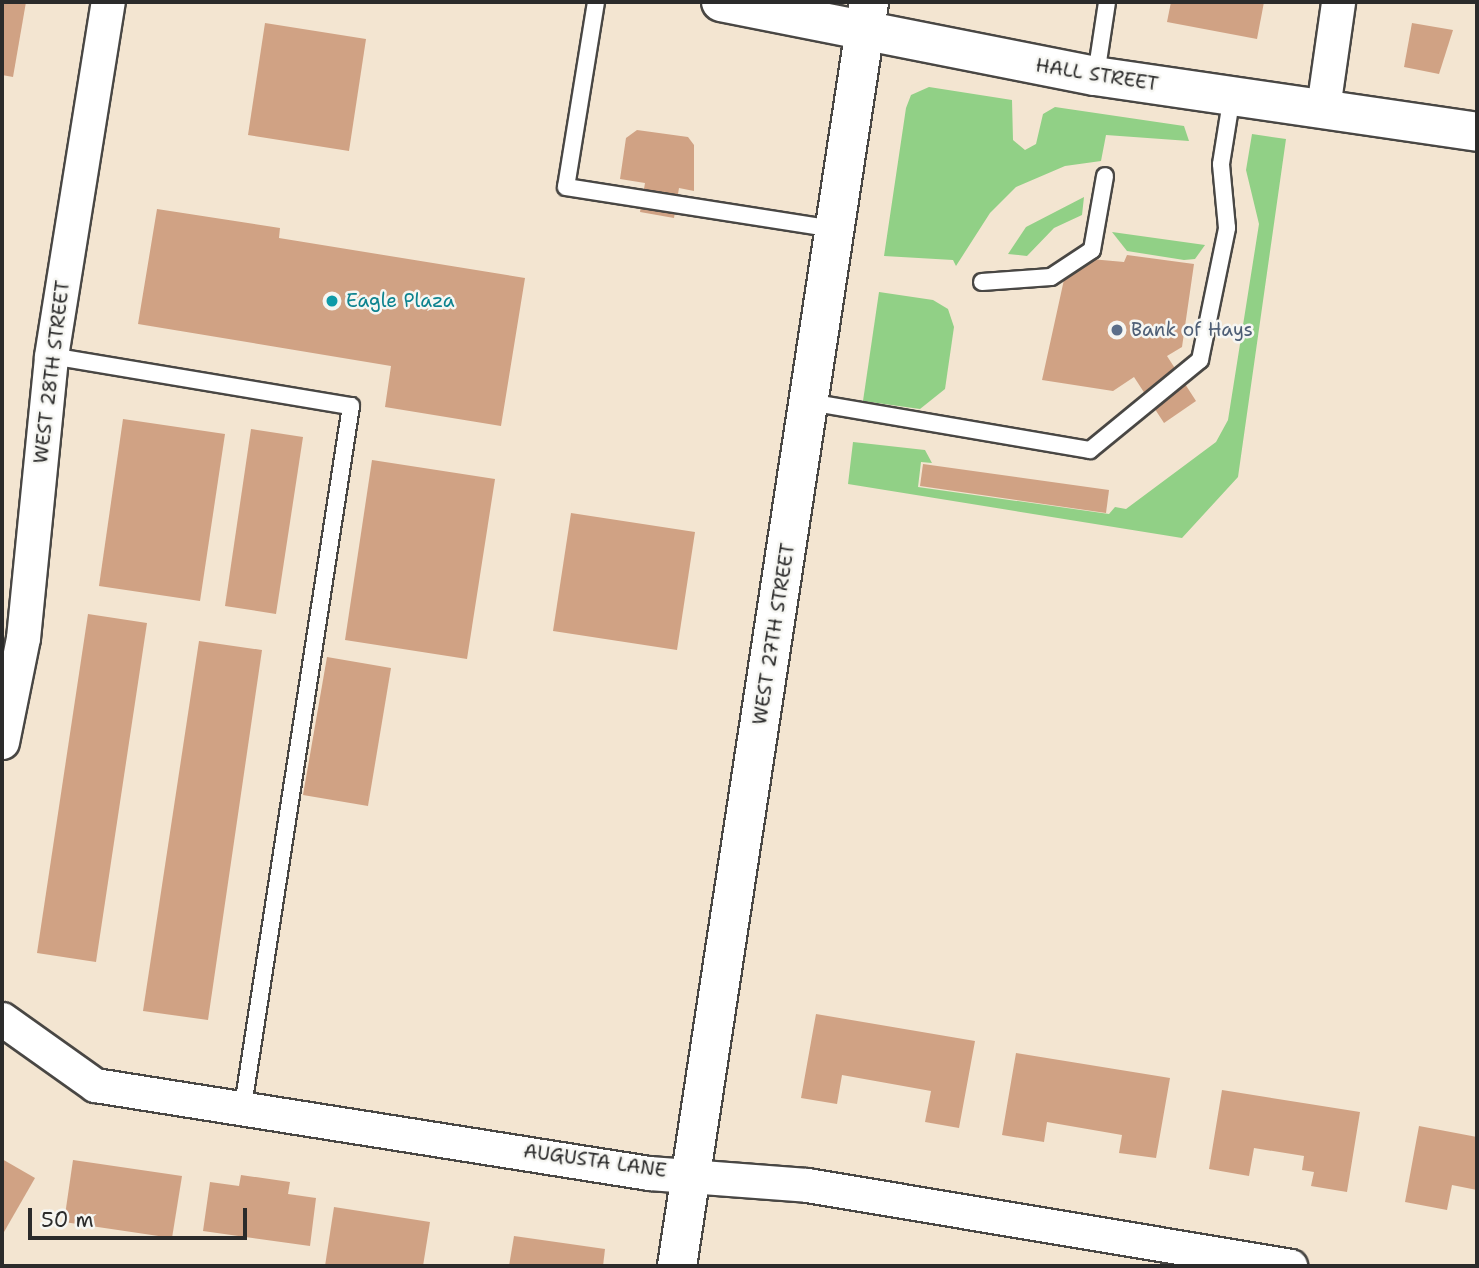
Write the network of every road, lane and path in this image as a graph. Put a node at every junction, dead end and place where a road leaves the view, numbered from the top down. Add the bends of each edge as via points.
1 (108, 2) edge
2 (596, 2) edge
3 (721, 2) edge
4 (1107, 2) edge
5 (1338, 2) edge
6 (866, 17) edge
7 (1096, 76) junction
8 (1232, 95) junction
9 (1323, 108) junction
10 (1477, 132) edge
11 (1105, 176) dead end
12 (835, 229) junction
13 (982, 282) dead end
14 (51, 356) junction
15 (809, 402) junction
16 (2, 742) edge
17 (2, 1019) edge
18 (243, 1107) junction
19 (691, 1173) junction
20 (677, 1266) edge
21 (1290, 1266) edge

1 - 14 street, WEST 28TH STREET
2 - 12 lane via 566,187
3 - 6 main road, HALL STREET
4 - 7 lane
5 - 9 street
6 - 7 main road, HALL STREET
6 - 12 main road, WEST 27TH STREET
7 - 8 main road, HALL STREET
8 - 9 main road, HALL STREET
8 - 15 lane via 1221,164 1227,228 1200,360 1090,450
9 - 10 main road, HALL STREET
11 - 13 lane via 1091,250 1051,277
12 - 15 main road, WEST 27TH STREET
14 - 16 street, WEST 28TH STREET via 23,638
14 - 18 lane via 351,405
15 - 19 main road, WEST 27TH STREET
17 - 18 street, AUGUSTA LANE via 95,1085
18 - 19 street, AUGUSTA LANE via 649,1173
19 - 20 main road, WEST 27TH STREET
19 - 21 street, AUGUSTA LANE via 807,1185

